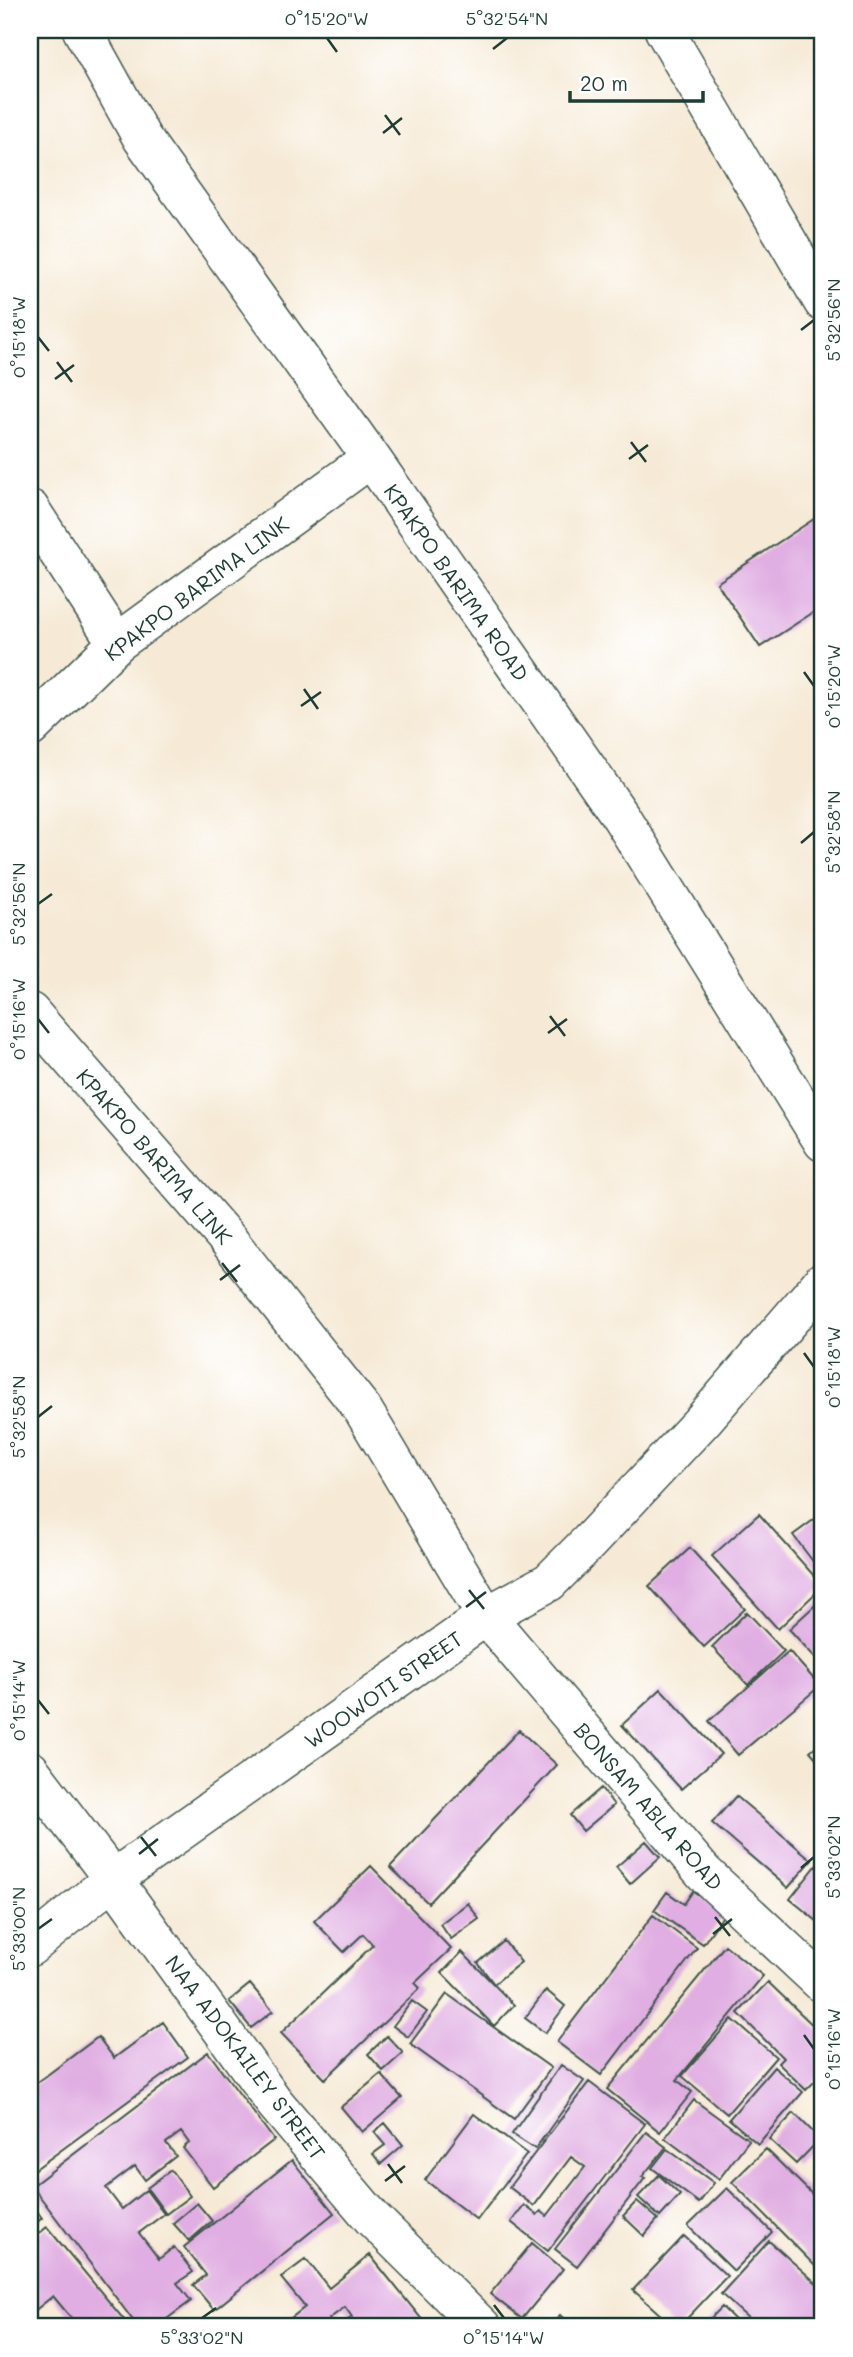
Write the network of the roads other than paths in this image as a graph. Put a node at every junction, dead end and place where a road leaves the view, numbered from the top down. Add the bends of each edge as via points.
1 (82, 30) edge
2 (664, 30) edge
3 (823, 302) edge
4 (370, 458) junction
5 (30, 509) edge
6 (117, 643) junction
7 (30, 728) edge
8 (30, 1012) edge
9 (823, 1142) edge
10 (823, 1281) edge
11 (486, 1616) junction
12 (30, 1770) edge
13 (113, 1879) junction
14 (30, 1947) edge
15 (823, 1984) edge
16 (482, 2327) edge

1 - 4 street, KPAKPO BARIMA ROAD via 142,138
2 - 3 street
4 - 6 street, KPAKPO BARIMA LINK
4 - 9 street, KPAKPO BARIMA ROAD via 621,817
5 - 6 street
6 - 7 street, KPAKPO BARIMA LINK
8 - 11 street, KPAKPO BARIMA LINK via 229,1241 363,1410
10 - 11 street, WOOWOTI STREET via 704,1419 549,1582
11 - 13 street, WOOWOTI STREET
11 - 15 street, BONSAM ABLA ROAD via 704,1873
12 - 13 street, NAA ADOKAILEY STREET
13 - 14 street, WOOWOTI STREET
13 - 16 street, NAA ADOKAILEY STREET via 274,2102 372,2218

